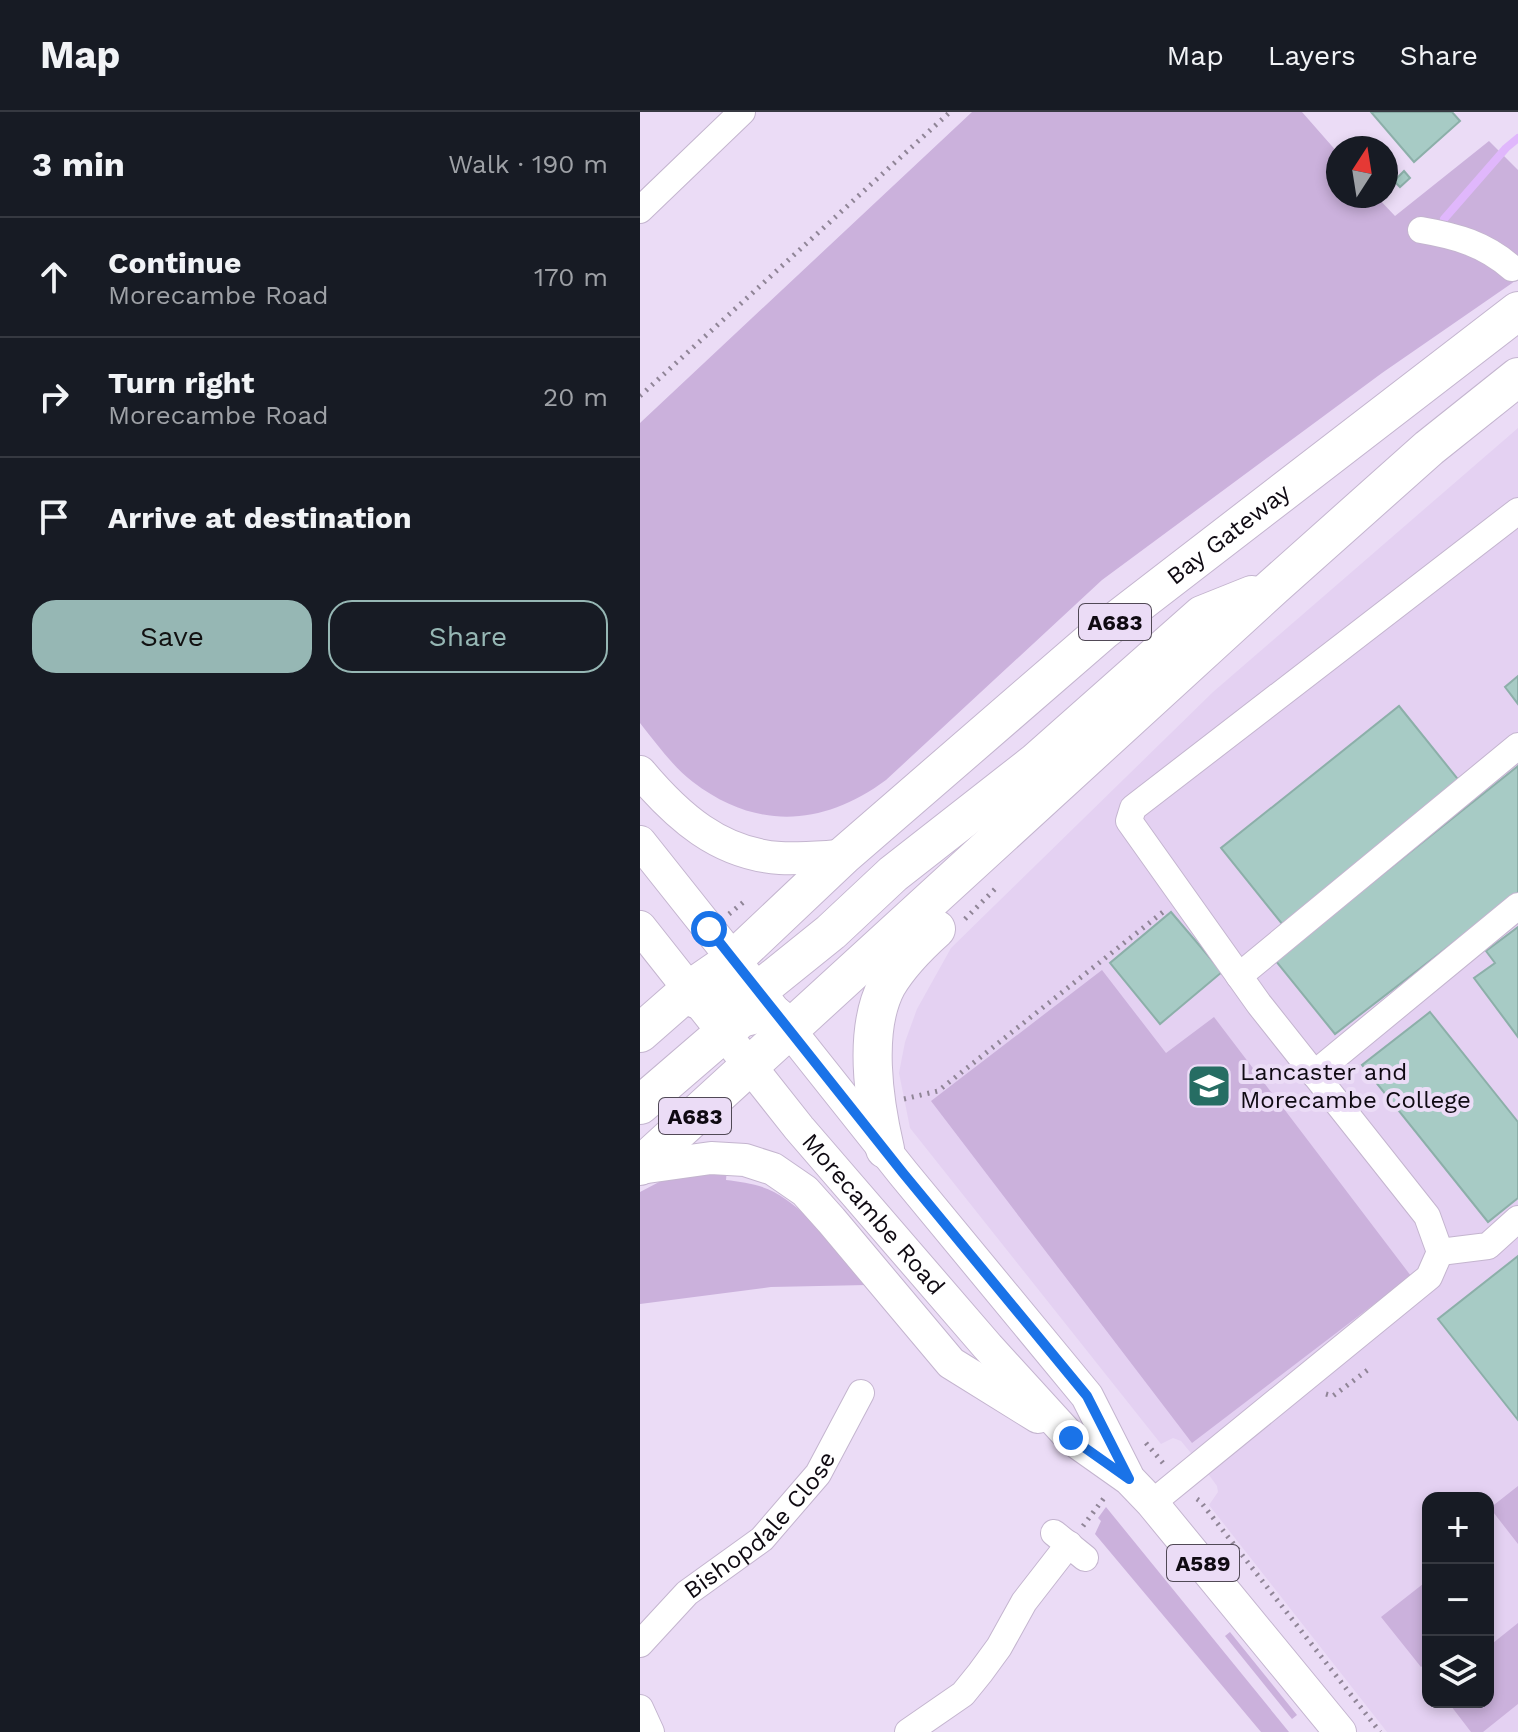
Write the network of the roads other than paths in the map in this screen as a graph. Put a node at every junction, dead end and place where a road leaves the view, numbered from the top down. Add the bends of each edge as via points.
1 (742, 112) edge
2 (640, 210) edge
3 (1421, 230) dead end
4 (1512, 268) dead end
5 (1518, 311) edge
6 (1518, 377) edge
7 (1518, 511) edge
8 (1273, 587) junction
9 (1518, 746) edge
10 (640, 772) edge
11 (1052, 790) junction
12 (640, 842) edge
13 (843, 856) junction
14 (1518, 906) edge
15 (640, 927) edge
16 (734, 959) junction
17 (1239, 976) junction
18 (693, 994) junction
19 (777, 1012) junction
20 (723, 1032) junction
21 (640, 1033) edge
22 (750, 1066) junction
23 (1314, 1074) junction
24 (640, 1105) edge
25 (885, 1149) junction
26 (640, 1167) edge
27 (1518, 1219) edge
28 (1440, 1252) junction
29 (861, 1393) dead end
30 (1071, 1438) junction
31 (1129, 1479) junction
32 (1152, 1503) junction
33 (1072, 1541) road end
34 (640, 1644) edge
35 (640, 1708) edge
36 (651, 1732) edge
37 (908, 1732) edge
38 (1340, 1732) edge

1 - 2 street
3 - 4 street via 1474,242
5 - 13 highway, Bay Gateway / A683 via 1104,630
6 - 8 highway, A683 via 1429,448
7 - 17 street via 1133,808 1129,821
8 - 11 highway, A683
8 - 19 highway via 1202,615 1036,762 893,874 831,932
9 - 17 street
10 - 13 main road via 681,817 713,839 768,857
11 - 19 highway, A683
11 - 25 highway via 1010,858 905,958 886,987 873,1043 872,1075
12 - 16 main road, Morecambe Road / A589
13 - 16 highway, Bay Gateway / A683
14 - 23 street
15 - 18 main road, Morecambe Road / A589
16 - 18 highway, A683
16 - 19 main road, Morecambe Road / A589
17 - 23 street
18 - 19 highway
18 - 20 main road, Morecambe Road / A589
18 - 21 highway, A683
19 - 20 highway via 741,1018
19 - 22 highway, A683
19 - 25 main road, Morecambe Road / A589
20 - 22 main road, Morecambe Road / A589
20 - 24 highway
22 - 26 highway, A683
22 - 30 main road, Morecambe Road / A589
23 - 28 street via 1427,1216
25 - 31 main road, Morecambe Road / A589 via 1087,1396
26 - 30 main road via 711,1158 773,1169 805,1191 951,1363
27 - 28 street via 1488,1246
28 - 32 street via 1429,1277
29 - 34 street, Bishopdale Close via 818,1474 762,1539 687,1593
30 - 31 main road, Morecambe Road / A589
31 - 32 main road, Morecambe Road / A589
32 - 38 main road, Morecambe Road / A589
33 - 37 street via 963,1694
35 - 36 street

